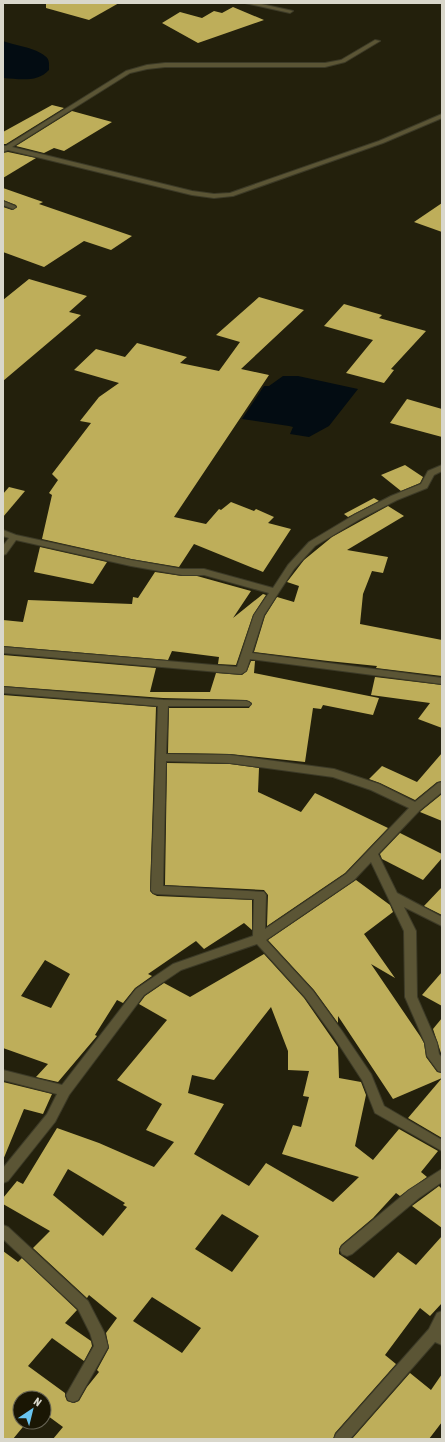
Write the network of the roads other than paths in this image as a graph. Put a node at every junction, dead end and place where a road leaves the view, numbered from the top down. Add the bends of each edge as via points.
1 (248, 3) edge
2 (290, 11) dead end
3 (376, 41) dead end
4 (442, 116) edge
5 (4, 149) edge
6 (3, 204) edge
7 (13, 207) dead end
8 (442, 468) edge
9 (3, 533) edge
10 (14, 537) junction
11 (3, 552) edge
12 (275, 592) junction
13 (3, 650) edge
14 (246, 656) junction
15 (442, 681) edge
16 (3, 690) edge
17 (163, 703) junction
18 (246, 704) dead end
19 (161, 757) junction
20 (442, 786) edge
21 (416, 808) junction
22 (372, 853) junction
23 (393, 896) junction
24 (442, 922) edge
25 (259, 939) junction
26 (442, 1067) edge
27 (3, 1075) edge
28 (64, 1091) junction
29 (442, 1146) edge
30 (442, 1175) edge
31 (3, 1177) edge
32 (3, 1231) edge
33 (347, 1250) dead end
34 (442, 1317) edge
35 (438, 1337) edge
36 (73, 1394) dead end
37 (341, 1439) edge

1 - 2 street
3 - 5 lane via 343,61 326,65 165,65 128,72
4 - 5 lane via 381,142 231,195 192,193
6 - 7 lane
8 - 12 street via 431,473 424,486 357,517 312,544 291,567
9 - 10 street
10 - 11 street
10 - 12 street via 131,563 182,572 204,572
12 - 14 street via 259,615
13 - 14 street via 241,671
14 - 15 street
16 - 17 street
17 - 18 street
17 - 19 street
19 - 21 street via 230,759 334,773 375,787
19 - 25 street via 157,890 260,895
20 - 21 street
21 - 22 street
22 - 23 street
22 - 25 street via 350,877
23 - 24 street
23 - 26 street via 410,931 411,996 431,1043 433,1056
25 - 28 street via 177,967 140,992
25 - 29 street via 309,994 338,1034 367,1078 380,1109
27 - 28 street
28 - 31 street via 51,1118
30 - 33 street via 414,1194
32 - 36 street via 83,1305 97,1332 101,1347
34 - 35 street
35 - 37 street

